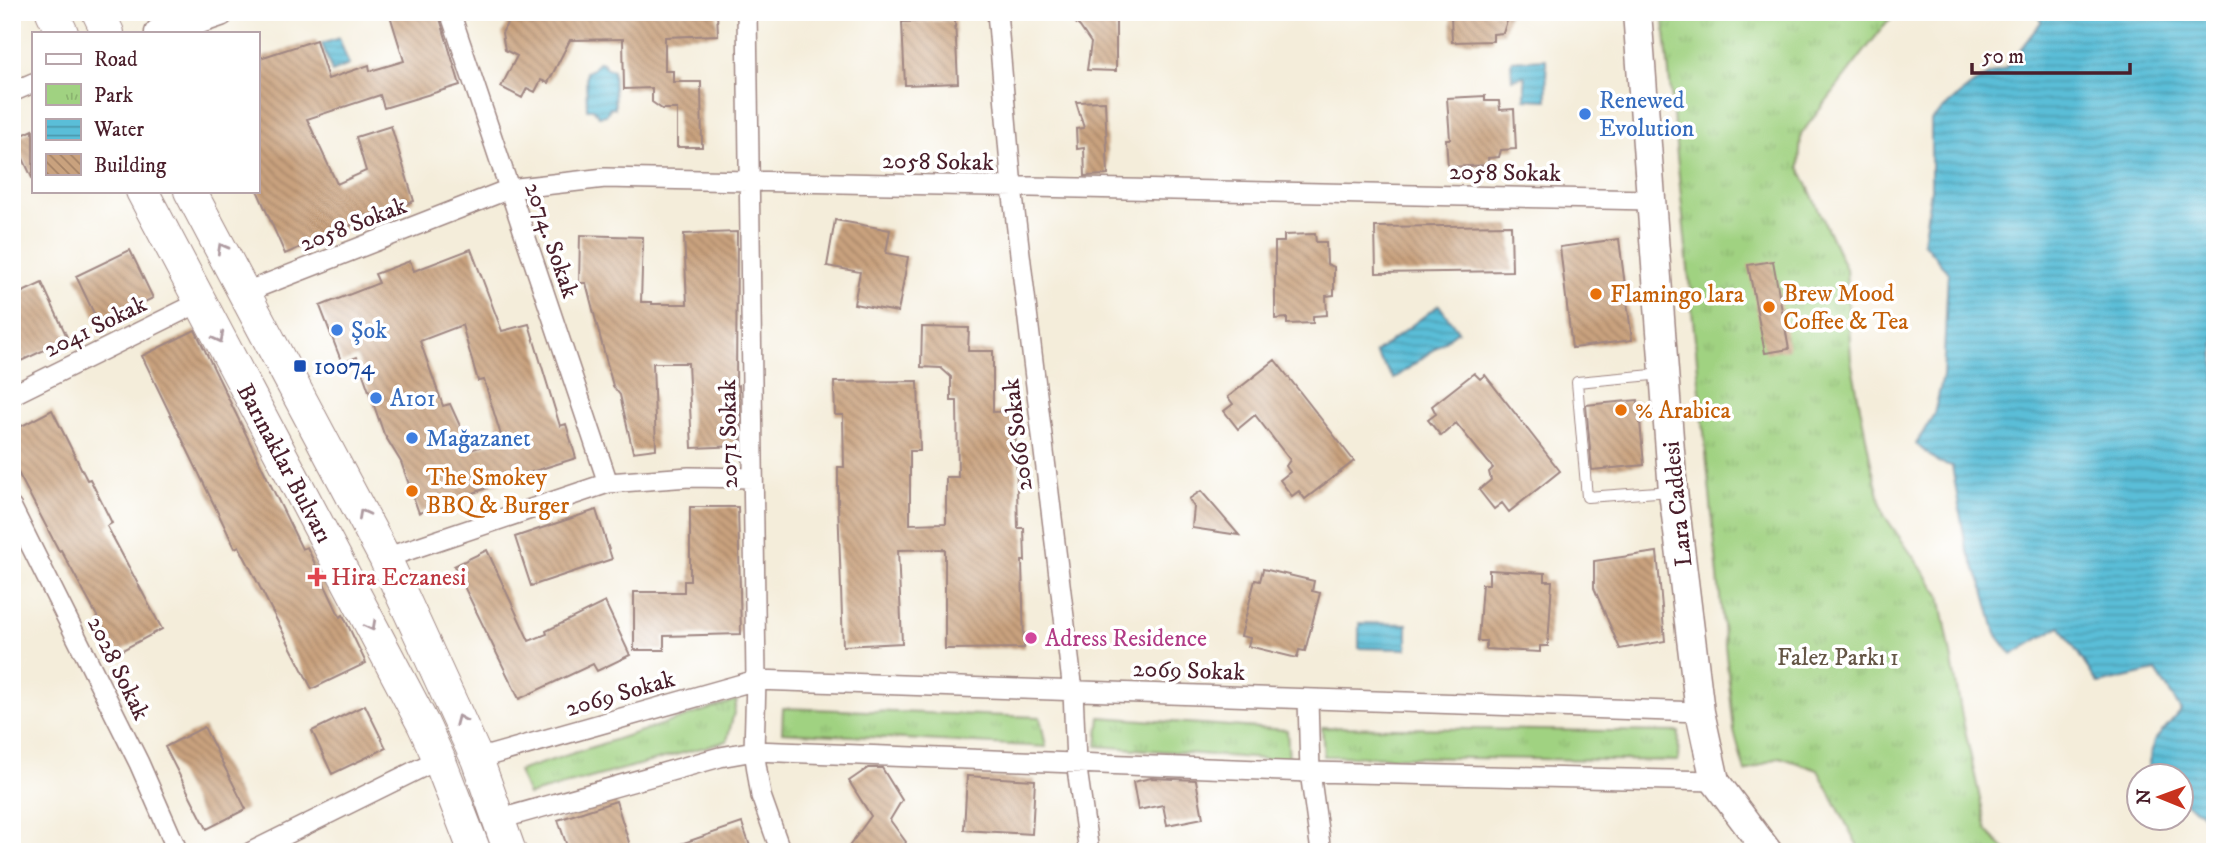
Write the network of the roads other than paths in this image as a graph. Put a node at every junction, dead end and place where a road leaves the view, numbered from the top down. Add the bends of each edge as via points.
1 (52, 12) edge
2 (98, 12) edge
3 (220, 12) edge
4 (450, 12) edge
5 (747, 12) edge
6 (997, 12) edge
7 (1637, 12) edge
8 (62, 32) edge
9 (108, 32) edge
10 (162, 32) edge
11 (32, 83) edge
12 (12, 92) edge
13 (749, 181) junction
14 (1012, 188) junction
15 (509, 189) junction
16 (143, 192) edge
17 (191, 192) edge
18 (1650, 200) junction
19 (246, 292) junction
20 (200, 302) junction
21 (1664, 374) junction
22 (12, 395) edge
23 (753, 478) junction
24 (608, 483) junction
25 (1673, 491) junction
26 (12, 508) edge
27 (385, 558) junction
28 (755, 680) junction
29 (1073, 691) junction
30 (1308, 699) junction
31 (1700, 712) junction
32 (754, 751) junction
33 (439, 759) junction
34 (477, 760) junction
35 (1076, 762) junction
36 (1310, 772) junction
37 (1715, 781) junction
38 (500, 819) junction
39 (178, 852) edge
40 (251, 852) edge
41 (475, 852) edge
42 (510, 852) edge
43 (780, 852) edge
44 (1088, 852) edge
45 (1321, 852) edge
46 (1768, 852) edge

1 - 8 main road
2 - 9 main road
3 - 10 street
4 - 15 street, 2074. Sokak
5 - 13 street, 2071 Sokak
6 - 14 street, 2066 Sokak
7 - 18 street, Lara Caddesi
11 - 12 street
13 - 14 street, 2058 Sokak
13 - 15 street, 2058 Sokak via 604,178
13 - 23 street, 2071 Sokak
14 - 18 street, 2058 Sokak
14 - 29 street, 2066 Sokak
15 - 19 street, 2058 Sokak
15 - 24 street, 2074. Sokak
16 - 20 main road, Barınaklar Bulvarı
19 -> 17 main road, Barınaklar Bulvarı
18 - 21 street, Lara Caddesi
27 -> 19 main road, Barınaklar Bulvarı
20 - 22 street, 2041 Sokak
20 -> 33 main road, Barınaklar Bulvarı
21 - 25 street, Lara Caddesi
21 - 25 lane via 1577,382 1587,497
23 - 24 street
23 - 28 street, 2071 Sokak
24 - 27 street
25 - 31 street, Lara Caddesi
26 - 39 street, 2028 Sokak via 139,763
34 -> 27 main road, Barınaklar Bulvarı
28 - 29 street, 2069 Sokak
28 - 32 street, 2071 Sokak
28 - 34 street, 2069 Sokak
29 - 30 street, 2069 Sokak
29 - 35 street, 2066 Sokak
30 - 31 street, 2069 Sokak
30 - 36 street
31 - 37 street, Lara Caddesi
32 - 35 street
32 - 38 street
32 - 43 street, 2071 Sokak via 761,796
33 - 40 street
33 - 41 main road, Barınaklar Bulvarı
34 - 38 main road, Barınaklar Bulvarı
35 - 36 street
35 - 44 street, 2066 Sokak
36 - 37 street
36 - 45 street
37 - 46 street, Lara Caddesi
38 - 42 main road, Barınaklar Bulvarı

